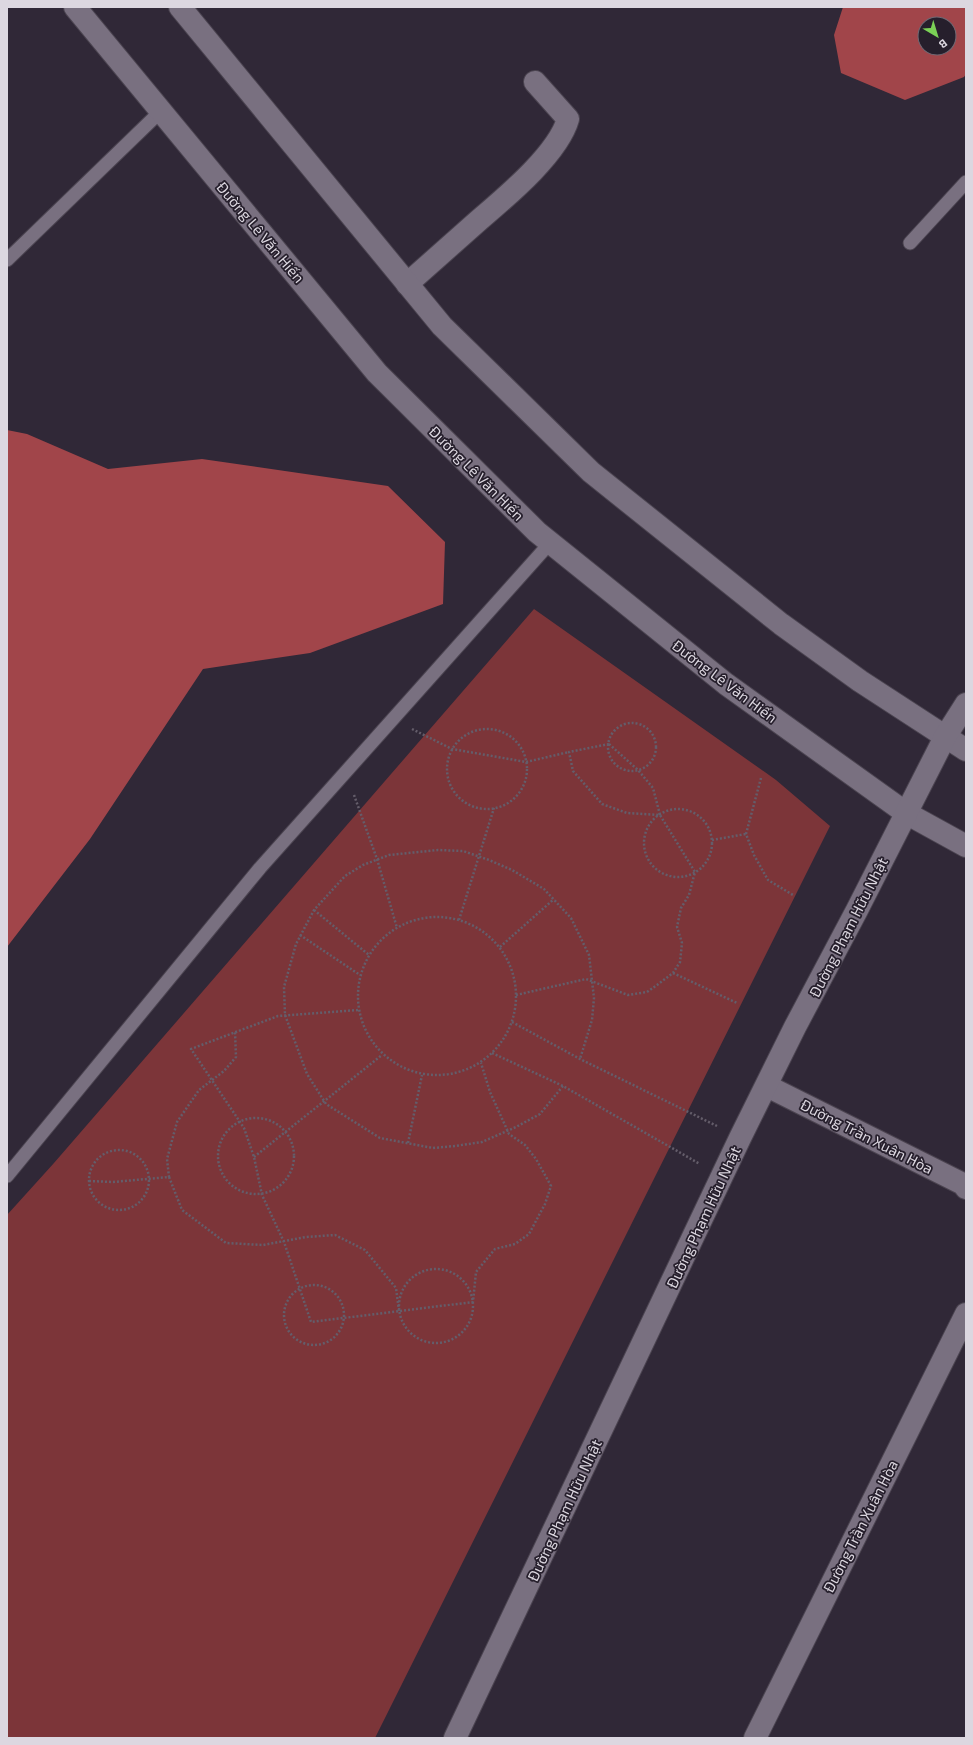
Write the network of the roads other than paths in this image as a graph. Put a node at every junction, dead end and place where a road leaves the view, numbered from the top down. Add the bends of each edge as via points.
1 (75, 7) edge
2 (180, 7) edge
3 (535, 82) dead end
4 (161, 111) junction
5 (966, 182) edge
6 (910, 243) dead end
7 (7, 260) edge
8 (407, 284) junction
9 (550, 542) junction
10 (966, 704) edge
11 (945, 737) junction
12 (966, 750) edge
13 (906, 813) junction
14 (966, 846) edge
15 (768, 1086) junction
16 (7, 1176) edge
17 (966, 1188) edge
18 (966, 1314) edge
19 (455, 1738) edge
20 (754, 1738) edge

1 - 4 main road, Đường Lê Văn Hiến
2 - 8 main road
3 - 8 main road via 568,119 565,130 550,151 513,190
4 - 7 lane
4 - 9 main road, Đường Lê Văn Hiến via 377,373
5 - 6 lane
8 - 11 main road via 442,326 591,472 780,624
9 - 13 main road, Đường Lê Văn Hiến via 726,684
9 - 16 lane via 260,868
10 - 11 main road, Đường Phạm Hữu Nhật
11 - 12 main road
11 - 13 main road, Đường Phạm Hữu Nhật
13 - 14 main road, Đường Lê Văn Hiến
13 - 15 main road, Đường Phạm Hữu Nhật via 795,1027
15 - 17 main road, Đường Trần Xuân Hòa via 963,1184
15 - 19 main road, Đường Phạm Hữu Nhật via 740,1138
18 - 20 main road, Đường Trần Xuân Hòa

